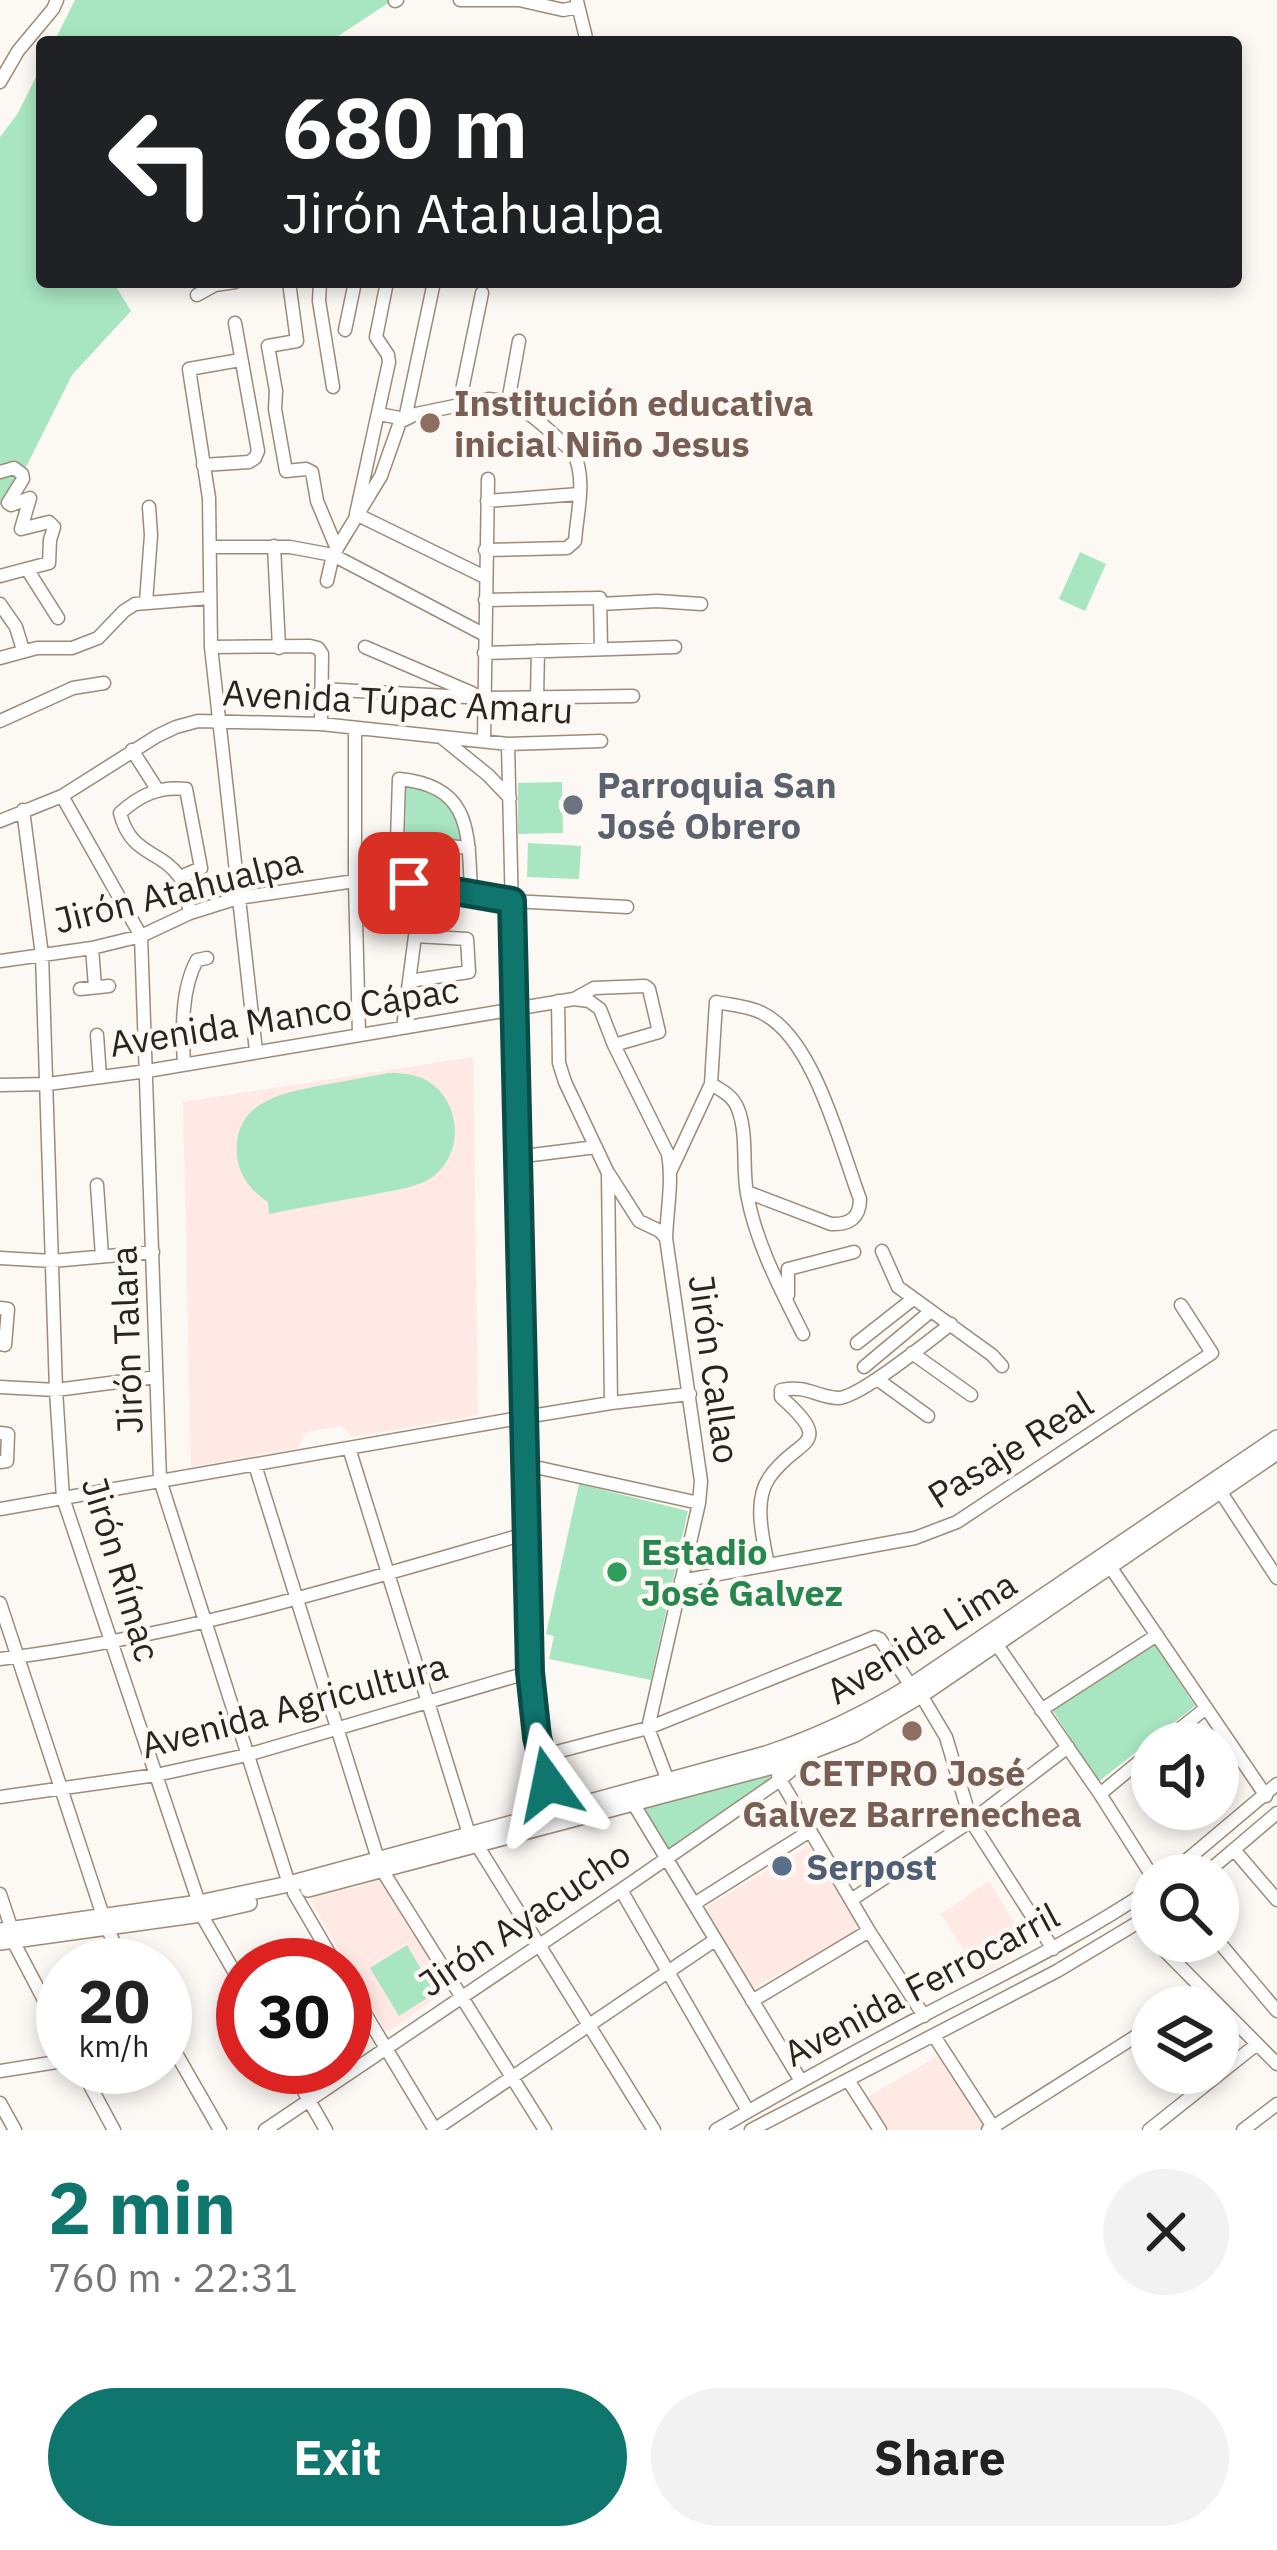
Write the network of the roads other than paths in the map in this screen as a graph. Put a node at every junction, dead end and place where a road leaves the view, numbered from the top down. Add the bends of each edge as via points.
1 (57, 0) edge
2 (460, 0) edge
3 (577, 3) edge
4 (585, 36) edge
5 (0, 82) edge
6 (210, 288) edge
7 (290, 288) edge
8 (320, 288) edge
9 (354, 288) edge
10 (385, 288) edge
11 (433, 288) edge
12 (482, 293) dead end
13 (197, 295) dead end
14 (235, 323) dead end
15 (345, 330) dead end
16 (519, 341) dead end
17 (240, 360) junction
18 (333, 387) dead end
19 (508, 402) junction
20 (459, 405) junction
21 (379, 414) junction
22 (405, 419) junction
23 (203, 465) junction
24 (0, 472) edge
25 (488, 479) dead end
26 (579, 494) junction
27 (487, 502) junction
28 (149, 508) dead end
29 (356, 514) junction
30 (274, 546) junction
31 (211, 547) junction
32 (485, 550) junction
33 (335, 552) junction
34 (27, 569) junction
35 (0, 576) edge
36 (485, 577) junction
37 (327, 581) dead end
38 (209, 598) junction
39 (485, 600) junction
40 (146, 602) junction
41 (0, 604) edge
42 (600, 604) junction
43 (700, 604) dead end
44 (58, 618) dead end
45 (484, 635) junction
46 (212, 647) junction
47 (365, 647) dead end
48 (675, 647) dead end
49 (279, 648) junction
50 (601, 649) junction
51 (23, 650) junction
52 (538, 651) junction
53 (484, 653) junction
54 (0, 658) edge
55 (104, 683) dead end
56 (321, 689) junction
57 (633, 696) dead end
58 (537, 697) junction
59 (484, 698) junction
60 (219, 720) junction
61 (0, 721) edge
62 (321, 724) junction
63 (355, 728) junction
64 (440, 736) junction
65 (484, 740) junction
66 (601, 741) dead end
67 (508, 744) junction
68 (132, 751) junction
69 (157, 789) junction
70 (62, 796) junction
71 (510, 798) junction
72 (23, 810) junction
73 (0, 821) edge
74 (469, 848) junction
75 (180, 877) junction
76 (355, 881) junction
77 (471, 892) junction
78 (238, 898) junction
79 (512, 901) junction
80 (627, 907) dead end
81 (190, 913) junction
82 (140, 936) junction
83 (92, 948) junction
84 (42, 955) junction
85 (207, 958) dead end
86 (0, 961) edge
87 (409, 981) junction
88 (94, 987) dead end
89 (574, 999) junction
90 (558, 1001) junction
91 (514, 1009) junction
92 (403, 1027) junction
93 (359, 1034) junction
94 (97, 1036) dead end
95 (614, 1045) junction
96 (256, 1052) junction
97 (184, 1064) junction
98 (147, 1071) junction
99 (100, 1077) junction
100 (48, 1084) junction
101 (711, 1084) junction
102 (0, 1085) edge
103 (596, 1147) junction
104 (517, 1157) junction
105 (671, 1172) junction
106 (608, 1173) junction
107 (97, 1185) dead end
108 (747, 1192) junction
109 (632, 1213) junction
110 (608, 1218) junction
111 (666, 1238) junction
112 (881, 1251) dead end
113 (153, 1252) junction
114 (854, 1252) dead end
115 (102, 1256) junction
116 (0, 1258) edge
117 (52, 1262) junction
118 (914, 1299) junction
119 (787, 1302) junction
120 (1181, 1305) dead end
121 (0, 1308) edge
122 (931, 1311) junction
123 (951, 1324) junction
124 (803, 1334) dead end
125 (857, 1343) dead end
126 (0, 1344) edge
127 (912, 1353) junction
128 (864, 1366) dead end
129 (1002, 1366) dead end
130 (156, 1377) junction
131 (877, 1379) junction
132 (0, 1387) edge
133 (56, 1390) junction
134 (690, 1394) junction
135 (971, 1395) dead end
136 (611, 1403) junction
137 (928, 1415) dead end
138 (525, 1417) junction
139 (0, 1433) edge
140 (1277, 1438) edge
141 (349, 1448) junction
142 (1277, 1452) edge
143 (0, 1462) edge
144 (255, 1465) junction
145 (526, 1465) junction
146 (160, 1480) junction
147 (1220, 1491) junction
148 (63, 1498) junction
149 (699, 1503) junction
150 (0, 1509) edge
151 (528, 1533) junction
152 (768, 1564) junction
153 (1109, 1565) junction
154 (387, 1574) junction
155 (1277, 1578) edge
156 (681, 1581) junction
157 (296, 1598) junction
158 (0, 1603) edge
159 (205, 1623) junction
160 (1157, 1635) junction
161 (111, 1642) junction
162 (995, 1642) junction
163 (17, 1657) junction
164 (0, 1659) edge
165 (530, 1672) junction
166 (916, 1690) junction
167 (428, 1702) junction
168 (1206, 1708) junction
169 (1041, 1710) junction
170 (1188, 1722) edge
171 (648, 1728) junction
172 (337, 1730) junction
173 (1068, 1747) junction
174 (248, 1755) junction
175 (541, 1756) junction
176 (773, 1766) junction
177 (1131, 1768) edge
178 (156, 1775) junction
179 (668, 1780) junction
180 (1277, 1784) edge
181 (61, 1788) junction
182 (1100, 1794) junction
183 (1266, 1796) junction
184 (0, 1797) edge
185 (633, 1803) junction
186 (1277, 1813) edge
187 (558, 1817) junction
188 (971, 1821) junction
189 (810, 1831) junction
190 (473, 1839) junction
191 (1235, 1851) junction
192 (1138, 1854) edge
193 (1195, 1854) edge
194 (1231, 1854) edge
195 (666, 1858) junction
196 (380, 1864) junction
197 (291, 1888) junction
198 (621, 1890) junction
199 (0, 1894) edge
200 (851, 1900) junction
201 (1277, 1900) edge
202 (1131, 1902) edge
203 (694, 1904) junction
204 (200, 1908) junction
205 (105, 1922) junction
206 (1131, 1928) edge
207 (869, 1931) junction
208 (6, 1936) edge
209 (112, 1938) edge
210 (216, 1938) edge
211 (321, 1938) edge
212 (715, 1940) junction
213 (539, 1945) junction
214 (1054, 1949) junction
215 (1177, 1962) edge
216 (1236, 1962) edge
217 (668, 1972) junction
218 (1200, 1986) edge
219 (36, 1989) edge
220 (461, 1997) junction
221 (752, 2001) junction
222 (1277, 2011) edge
223 (924, 2016) junction
224 (589, 2025) junction
225 (372, 2026) edge
226 (1239, 2026) edge
227 (934, 2036) junction
228 (1131, 2040) edge
229 (1257, 2044) junction
230 (385, 2048) junction
231 (1277, 2064) edge
232 (36, 2065) edge
233 (0, 2071) edge
234 (512, 2077) junction
235 (801, 2080) junction
236 (848, 2080) junction
237 (192, 2084) edge
238 (94, 2094) edge
239 (306, 2094) edge
240 (309, 2100) junction
241 (0, 2103) edge
242 (1277, 2104) edge
243 (748, 2111) junction
244 (1263, 2125) edge
245 (992, 2129) edge
246 (15, 2130) edge
247 (113, 2130) edge
248 (220, 2130) edge
249 (266, 2130) edge
250 (326, 2130) edge
251 (435, 2130) edge
252 (545, 2130) edge
253 (654, 2130) edge
254 (716, 2130) edge
255 (751, 2130) edge
256 (880, 2130) edge
257 (1149, 2130) edge
258 (1244, 2130) edge

1 - 5 street
2 - 3 street via 563,10
3 - 4 street
6 - 13 street
7 - 33 street via 297,341 268,346 274,409 286,471 311,472
8 - 18 street
9 - 15 street
10 - 21 street via 376,337 388,355
11 - 22 street
12 - 20 street
14 - 17 street
16 - 19 street
17 - 23 street via 189,368
17 - 23 street via 256,458
19 - 20 street
19 - 26 street via 573,452
20 - 22 street
21 - 22 street
21 - 29 street
22 - 29 street
23 - 31 street
24 - 34 street via 22,474 8,503 30,498 21,530 53,524 49,562
25 - 27 street
26 - 27 street
26 - 32 street via 572,546
27 - 32 street
28 - 40 street
29 - 33 street
29 - 36 street
30 - 31 street
30 - 33 street
30 - 49 street
31 - 38 street
32 - 36 street
33 - 37 street
33 - 45 street
34 - 35 street
34 - 44 street
36 - 39 street
38 - 40 street
38 - 46 street
39 - 42 street
39 - 45 street
40 - 51 street via 98,638
41 - 51 street
42 - 43 street
42 - 50 street
45 - 53 street
46 - 49 street
46 - 60 street
47 - 59 street
48 - 50 street
49 - 56 street via 318,648
50 - 52 street
51 - 54 street
52 - 53 street
52 - 58 street
53 - 59 street
55 - 61 street
56 - 59 street
56 - 62 street
57 - 58 street
58 - 59 street
59 - 65 street
60 - 62 street, Avenida Túpac Amaru
60 - 68 street, Avenida Túpac Amaru via 176,727
60 - 78 street
62 - 63 street, Avenida Túpac Amaru
63 - 64 street, Avenida Túpac Amaru
63 - 76 street
64 - 65 street, Avenida Túpac Amaru
64 - 71 street
65 - 67 street, Avenida Túpac Amaru
66 - 67 street, Avenida Túpac Amaru
67 - 71 street
68 - 69 street
68 - 70 street, Avenida Túpac Amaru
69 - 75 street via 186,789 201,868
69 - 75 street via 120,819 134,842
70 - 72 street, Avenida Túpac Amaru
70 - 82 street, Jirón Talara
71 - 79 street
72 - 73 street, Avenida Túpac Amaru
72 - 84 street, Jirón Rímac
74 - 74 street via 458,807 442,790 398,778 397,841
74 - 77 street
75 - 81 street
76 - 77 street, Jirón Atahualpa
76 - 78 street, Jirón Atahualpa
76 - 93 street
77 - 79 street, Jirón Atahualpa
78 - 81 street, Jirón Atahualpa
78 - 96 street
79 - 80 street, Jirón Atahualpa
79 - 91 street
81 - 82 street, Jirón Atahualpa
82 - 83 street, Jirón Atahualpa
82 - 98 street, Jirón Talara
83 - 84 street, Jirón Atahualpa
83 - 88 street
84 - 86 street, Jirón Atahualpa
84 - 100 street, Jirón Rímac
85 - 97 street via 193,965
87 - 87 street via 415,936 467,939 469,972
87 - 92 street
89 - 90 street, Avenida Manco Cápac
89 - 95 street via 596,1004
89 - 95 street, Avenida Manco Cápac via 593,988 649,989 658,1032
90 - 91 street, Avenida Manco Cápac
90 - 103 street via 559,1063
91 - 92 street, Avenida Manco Cápac
91 - 104 street
92 - 93 street, Avenida Manco Cápac
93 - 96 street, Avenida Manco Cápac
94 - 99 street
95 - 105 street
96 - 97 street, Avenida Manco Cápac
97 - 98 street, Avenida Manco Cápac
98 - 99 street, Avenida Manco Cápac
98 - 113 street, Jirón Talara
99 - 100 street, Avenida Manco Cápac
100 - 102 street, Avenida Manco Cápac
100 - 117 street, Jirón Rímac
101 - 105 street
101 - 108 street via 740,1114
101 - 108 street via 716,1003 759,1011 796,1041 860,1208 851,1221 831,1224
103 - 104 street
103 - 106 street
104 - 138 street
105 - 111 street, Jirón Callao
106 - 109 street
106 - 110 street
107 - 115 street
108 - 119 street
109 - 110 street
109 - 111 street
110 - 136 street
111 - 134 street, Jirón Callao
112 - 118 street via 895,1283
113 - 115 street
113 - 130 street, Jirón Talara
114 - 119 street via 788,1269
115 - 117 street
116 - 117 street
117 - 133 street, Jirón Rímac
118 - 122 street
118 - 125 street
119 - 124 street
120 - 152 street, Pasaje Real via 1213,1353 981,1508 915,1538
121 - 126 street via 8,1309
122 - 123 street
122 - 128 street
123 - 127 street
123 - 129 street
127 - 131 street
127 - 135 street
130 - 133 street
130 - 146 street, Jirón Talara
131 - 137 street
131 - 152 street via 837,1398 781,1390 810,1427 766,1483 760,1515
132 - 133 street
133 - 148 street, Jirón Rímac
134 - 136 street
134 - 149 street, Jirón Callao
136 - 138 street
138 - 141 street
138 - 145 street
139 - 143 street via 8,1434 7,1461
140 - 166 main road, Avenida Lima
141 - 144 street
141 - 154 street
142 - 147 main road, Avenida Lima
144 - 146 street
144 - 157 street
145 - 149 street
145 - 151 street
146 - 148 street
146 - 159 street, Jirón Talara
147 - 153 main road, Avenida Lima
147 - 155 street
148 - 150 street
148 - 161 street, Jirón Rímac
149 - 156 street, Jirón Callao
151 - 154 street
151 - 165 street
152 - 156 street, Pasaje Real
153 - 160 street
153 - 162 main road, Avenida Lima
154 - 157 street
154 - 167 street
156 - 171 street, Jirón Callao
157 - 159 street
157 - 172 street
158 - 163 street
159 - 161 street
159 - 174 street, Jirón Talara
160 - 168 street
160 - 169 street
161 - 163 street
161 - 178 street, Jirón Rímac
162 - 166 main road, Avenida Lima
162 - 169 street
163 - 164 street
163 - 181 street
165 - 167 street, Avenida Agricultura
165 - 175 street
166 - 171 street via 875,1636
166 - 176 main road, Avenida Lima
166 - 176 main road, Avenida Lima via 855,1733
166 - 188 street via 946,1737
167 - 172 street, Avenida Agricultura
167 - 190 street
168 - 170 street
168 - 183 street
169 - 173 street
171 - 175 street
171 - 179 street
172 - 174 street, Avenida Agricultura
172 - 196 street
173 - 182 street
173 - 188 street
174 - 178 street, Avenida Agricultura
174 - 197 street, Jirón Talara
175 - 187 street
176 - 179 main road, Avenida Lima
176 - 185 main road, Avenida Lima
176 - 189 street
176 - 195 street, Jirón Ayacucho
177 - 182 street
178 - 181 street, Avenida Agricultura
178 - 204 street, Jirón Rímac
179 - 187 main road, Avenida Lima
180 - 183 street
181 - 184 street, Avenida Agricultura
181 - 205 street
182 - 192 street
183 - 193 street
185 - 187 main road, Avenida Lima
185 - 195 street
186 - 191 street
187 - 190 main road, Avenida Lima
188 - 200 street
188 - 214 street
189 - 200 street
189 - 203 street
190 - 196 main road, Avenida Lima
190 - 213 street
191 - 194 street
191 - 201 street
195 - 198 street, Jirón Ayacucho
195 - 203 street
196 - 197 main road, Avenida Lima
196 - 220 street
197 - 204 main road, Avenida Lima
197 - 211 street, Jirón Talara
198 - 213 street, Jirón Ayacucho
198 - 217 street
199 - 208 street
200 - 207 street
202 - 214 street, Avenida Ferrocarril
203 - 212 street
204 - 205 main road, Avenida Lima
204 - 210 street, Jirón Rímac
205 - 208 main road, Avenida Lima
205 - 209 street
206 - 227 street, Avenida Ferrocarril
207 - 221 street
207 - 223 street
208 - 219 street
212 - 217 street
212 - 221 street
213 - 220 street, Jirón Ayacucho
213 - 224 street
214 - 223 street, Avenida Ferrocarril
215 - 218 street
216 - 222 street
217 - 224 street
217 - 243 street
220 - 230 street, Jirón Ayacucho
220 - 234 street
221 - 235 street
223 - 235 street, Avenida Ferrocarril
224 - 234 street
224 - 253 street
225 - 230 street
226 - 229 street
227 - 236 street, Avenida Ferrocarril
227 - 245 street
228 - 245 street
229 - 231 street
229 - 257 street
230 - 240 street, Jirón Ayacucho
230 - 251 street
232 - 233 street
234 - 251 street
234 - 252 street
235 - 243 street, Avenida Ferrocarril
236 - 255 street, Avenida Ferrocarril
236 - 256 street
237 - 248 street
238 - 247 street
239 - 240 street
240 - 249 street, Jirón Ayacucho
240 - 250 street
241 - 246 street
242 - 244 street
243 - 254 street, Avenida Ferrocarril
244 - 258 street

